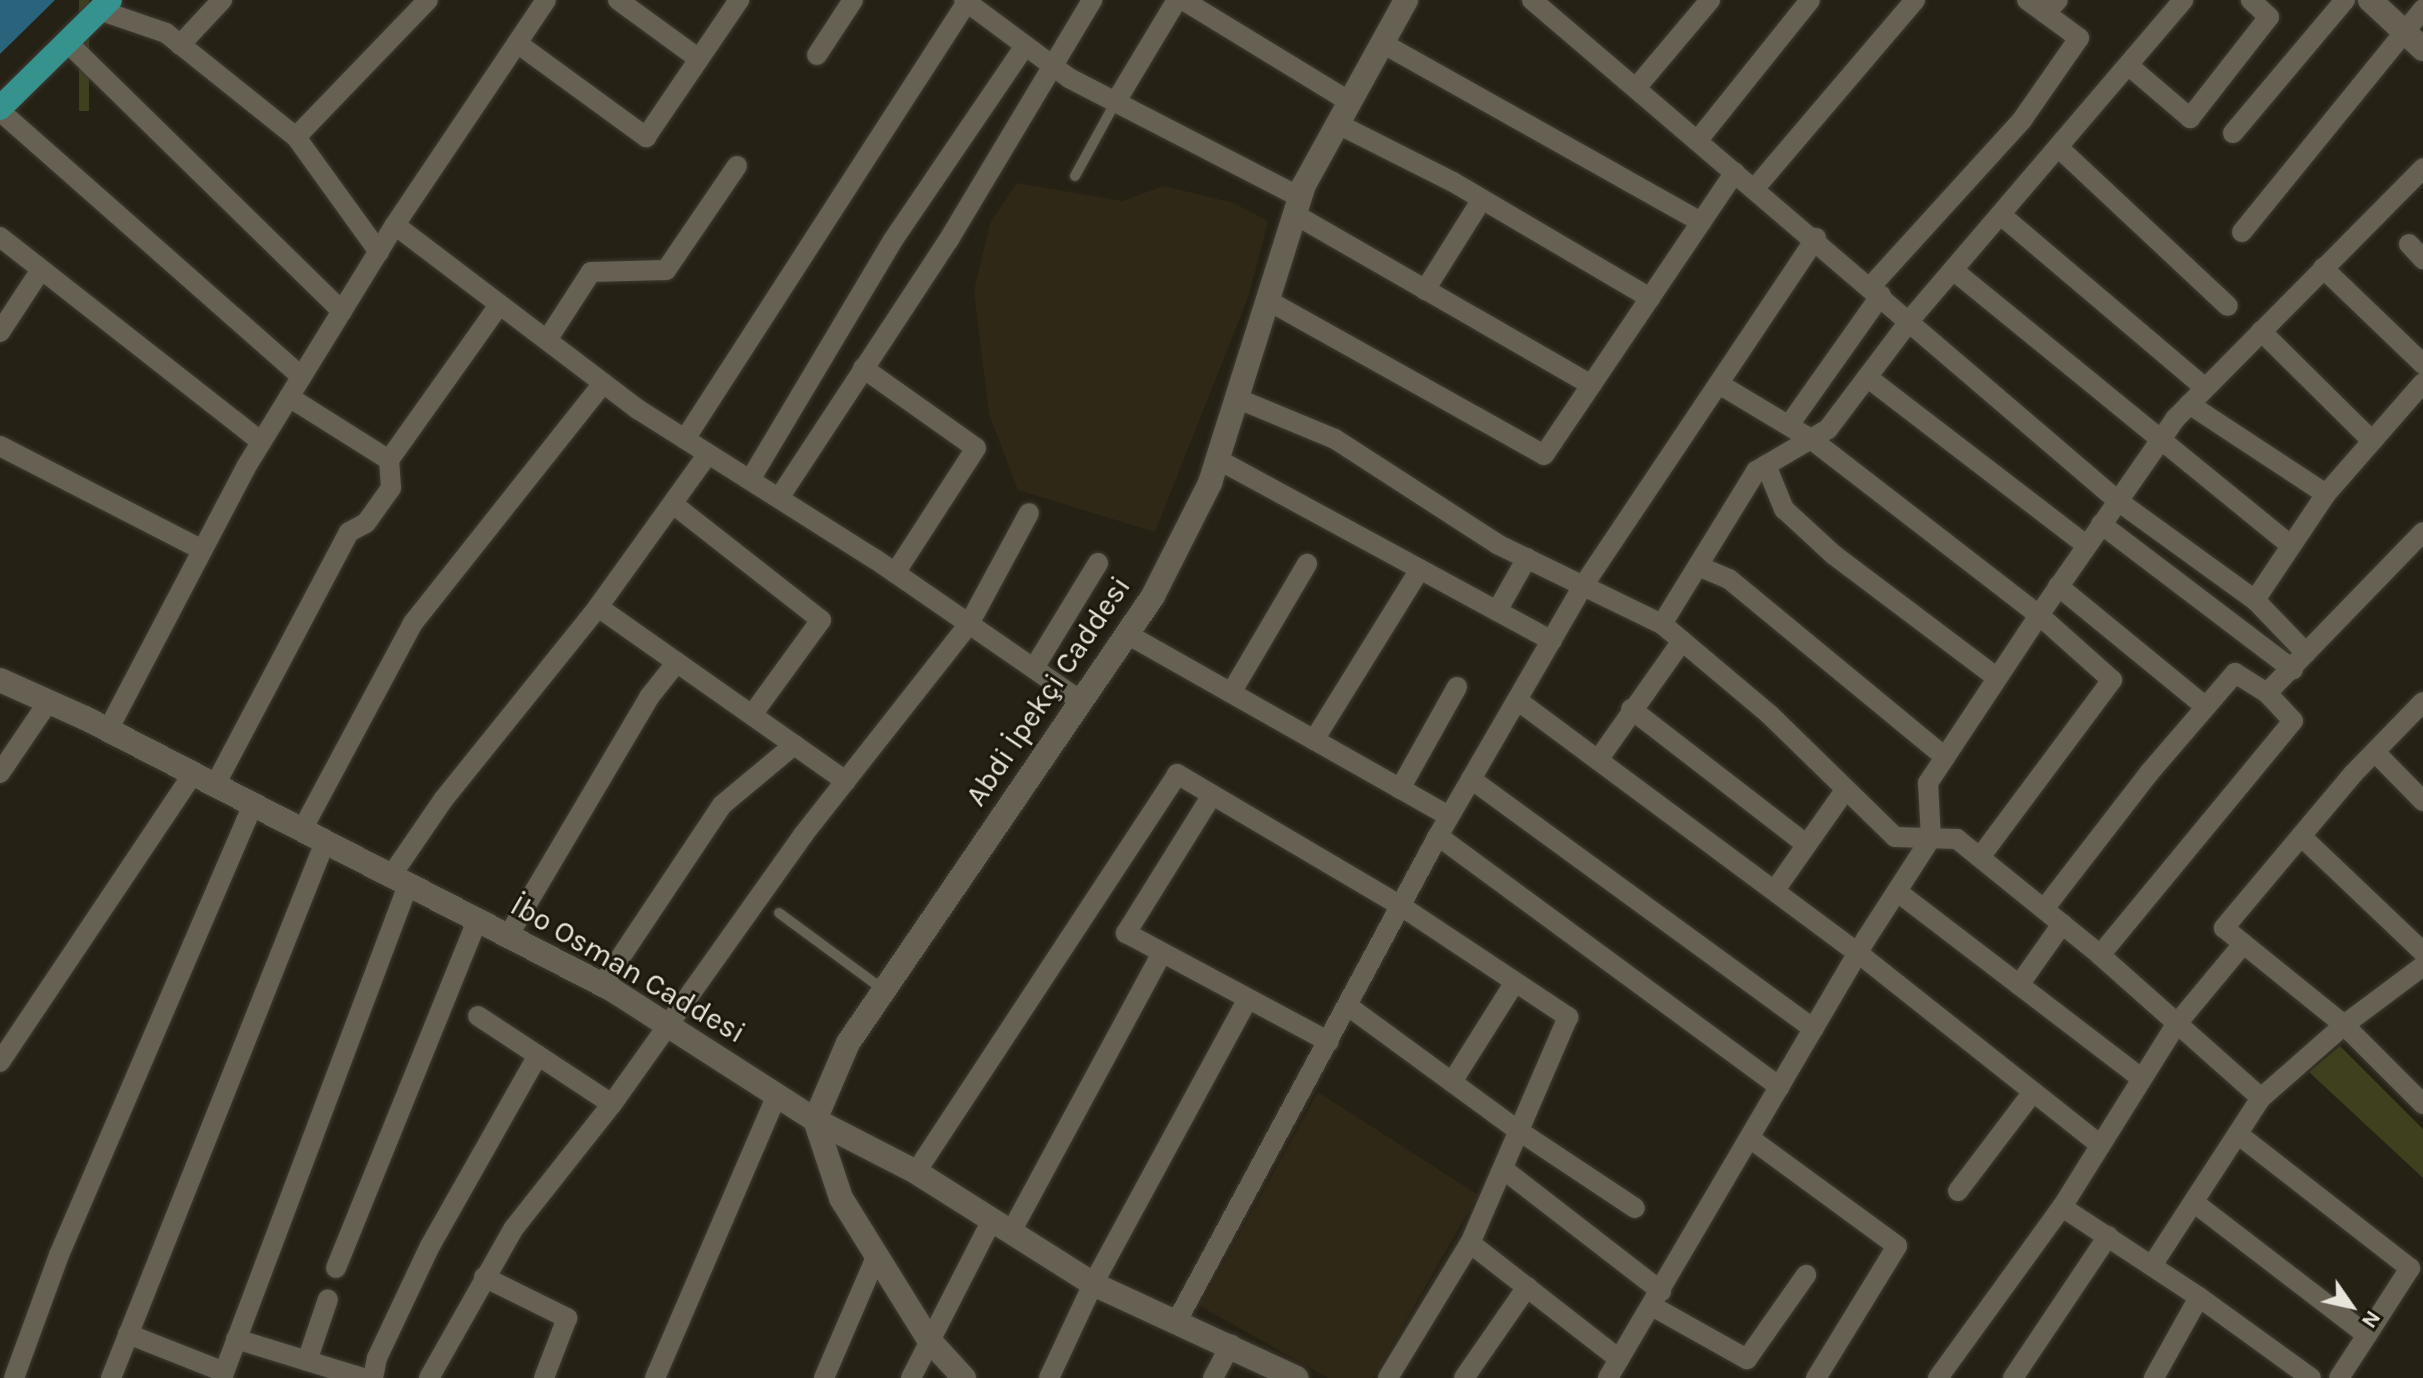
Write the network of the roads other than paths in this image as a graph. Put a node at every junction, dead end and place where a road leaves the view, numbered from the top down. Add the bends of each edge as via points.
1 (222, 0) edge
2 (428, 0) edge
3 (546, 0) edge
4 (618, 0) edge
5 (739, 0) edge
6 (853, 0) edge
7 (1092, 0) edge
8 (1177, 0) edge
9 (1183, 0) edge
10 (1406, 0) edge
11 (1532, 0) edge
12 (1710, 0) edge
13 (1810, 0) edge
14 (1915, 0) edge
15 (2027, 0) edge
16 (2183, 0) edge
17 (2251, 0) edge
18 (2345, 0) edge
19 (2370, 0) edge
20 (965, 1) edge
21 (104, 5) edge
22 (2052, 6) edge
23 (1558, 8) edge
24 (2423, 9) edge
25 (2405, 31) junction
26 (67, 42) junction
27 (517, 43) junction
28 (1382, 43) junction
29 (180, 45) junction
30 (1025, 46) junction
31 (2423, 49) edge
32 (817, 55) dead end
33 (699, 59) junction
34 (2128, 65) junction
35 (1055, 68) junction
36 (1636, 88) junction
37 (1350, 102) junction
38 (1115, 103) junction
39 (0, 109) edge
40 (1338, 124) junction
41 (2233, 133) dead end
42 (296, 137) junction
43 (1698, 140) junction
44 (2059, 148) junction
45 (737, 166) dead end
46 (2423, 168) edge
47 (1735, 172) junction
48 (1075, 176) dead end
49 (1755, 188) junction
50 (1482, 199) junction
51 (1297, 206) junction
52 (2001, 215) junction
53 (1701, 222) junction
54 (395, 225) junction
55 (2242, 232) dead end
56 (0, 237) edge
57 (1816, 238) junction
58 (379, 252) junction
59 (2323, 268) junction
60 (1953, 270) junction
61 (40, 271) junction
62 (1425, 290) junction
63 (1876, 290) junction
64 (1650, 298) junction
65 (1267, 300) junction
66 (500, 304) junction
67 (2228, 306) dead end
68 (342, 311) junction
69 (1910, 320) junction
70 (2261, 331) junction
71 (0, 332) edge
72 (547, 340) junction
73 (2423, 364) edge
74 (863, 368) junction
75 (302, 377) junction
76 (1867, 377) junction
77 (603, 383) junction
78 (2423, 383) edge
79 (1719, 384) junction
80 (1591, 385) junction
81 (2205, 388) junction
82 (289, 397) junction
83 (1236, 398) junction
84 (2189, 404) junction
85 (1789, 425) junction
86 (685, 439) junction
87 (1811, 439) junction
88 (2159, 441) junction
89 (2372, 441) junction
90 (261, 442) junction
91 (0, 446) edge
92 (708, 454) junction
93 (1217, 459) junction
94 (389, 460) junction
95 (1766, 465) junction
96 (750, 480) junction
97 (2326, 494) junction
98 (779, 498) junction
99 (2118, 501) junction
100 (673, 504) junction
101 (1029, 513) dead end
102 (2101, 524) junction
103 (2423, 532) edge
104 (2087, 546) junction
105 (2291, 546) junction
106 (202, 550) junction
107 (1527, 558) junction
108 (1098, 563) dead end
109 (1307, 564) dead end
110 (1698, 566) junction
111 (1420, 569) junction
112 (895, 573) junction
113 (1583, 586) junction
114 (2058, 586) junction
115 (2255, 600) junction
116 (598, 607) junction
117 (1497, 611) junction
118 (2039, 615) junction
119 (969, 624) junction
120 (1662, 624) junction
121 (1127, 634) junction
122 (1552, 641) junction
123 (1682, 641) junction
124 (2306, 653) junction
125 (677, 662) junction
126 (1034, 668) junction
127 (2293, 670) junction
128 (1997, 678) junction
129 (0, 680) edge
130 (1457, 687) dead end
131 (1231, 693) junction
132 (2267, 693) junction
133 (1517, 700) junction
134 (1081, 701) junction
135 (48, 702) junction
136 (2423, 702) edge
137 (2206, 707) junction
138 (1631, 709) junction
139 (752, 715) junction
140 (108, 730) junction
141 (1314, 740) junction
142 (794, 745) junction
143 (2375, 752) junction
144 (1945, 757) junction
145 (1598, 760) junction
146 (0, 773) edge
147 (193, 774) junction
148 (1471, 779) junction
149 (846, 781) junction
150 (215, 785) junction
151 (1400, 789) junction
152 (1846, 789) junction
153 (1212, 795) junction
154 (2423, 801) edge
155 (253, 805) junction
156 (1449, 816) junction
157 (302, 830) junction
158 (1438, 836) junction
159 (2301, 836) junction
160 (1931, 838) junction
161 (325, 842) junction
162 (1807, 845) junction
163 (1980, 857) junction
164 (399, 880) junction
165 (1775, 890) junction
166 (1899, 893) junction
167 (1401, 906) junction
168 (2044, 909) junction
169 (779, 913) dead end
170 (477, 920) junction
171 (2062, 924) junction
172 (508, 936) junction
173 (2243, 944) junction
174 (2423, 952) edge
175 (1162, 953) junction
176 (1858, 953) junction
177 (2100, 955) junction
178 (2423, 966) edge
179 (1515, 982) junction
180 (602, 985) junction
181 (2019, 985) junction
182 (884, 990) junction
183 (1248, 999) junction
184 (1348, 1006) junction
185 (478, 1016) dead end
186 (667, 1020) junction
187 (2344, 1025) junction
188 (2175, 1026) junction
189 (1814, 1029) junction
190 (1329, 1042) junction
191 (538, 1055) junction
192 (0, 1062) edge
193 (2141, 1078) junction
194 (1452, 1082) junction
195 (1780, 1087) junction
196 (2033, 1092) junction
197 (777, 1095) junction
198 (2261, 1098) junction
199 (612, 1104) junction
200 (2423, 1104) edge
201 (815, 1120) junction
202 (1519, 1131) junction
203 (2239, 1135) junction
204 (1751, 1139) junction
205 (2100, 1145) junction
206 (1503, 1169) junction
207 (916, 1172) junction
208 (1958, 1191) dead end
209 (2196, 1204) junction
210 (2062, 1207) junction
211 (1635, 1208) dead end
212 (1001, 1227) junction
213 (2108, 1236) junction
214 (1470, 1243) junction
215 (876, 1257) junction
216 (2153, 1264) junction
217 (336, 1268) dead end
218 (2417, 1273) edge
219 (1806, 1275) dead end
220 (484, 1277) junction
221 (1093, 1284) junction
222 (1527, 1287) junction
223 (2199, 1297) junction
224 (328, 1299) dead end
225 (1656, 1299) junction
226 (1178, 1319) junction
227 (128, 1334) junction
228 (2367, 1335) junction
229 (236, 1339) junction
230 (929, 1340) junction
231 (1231, 1344) junction
232 (307, 1361) junction
233 (1618, 1371) edge
234 (223, 1375) edge
235 (351, 1376) edge
236 (14, 1378) edge
237 (111, 1378) edge
238 (373, 1378) edge
239 (429, 1378) edge
240 (544, 1378) edge
241 (655, 1378) edge
242 (824, 1378) edge
243 (911, 1378) edge
244 (964, 1378) edge
245 (1049, 1378) edge
246 (1213, 1378) edge
247 (1296, 1378) edge
248 (1388, 1378) edge
249 (1464, 1378) edge
250 (1816, 1378) edge
251 (1938, 1378) edge
252 (2013, 1378) edge
253 (2154, 1378) edge
254 (2311, 1378) edge
255 (2339, 1378) edge

1 - 29 street
2 - 42 street
3 - 27 street
4 - 33 street
5 - 33 street
6 - 32 street
7 - 35 street
8 - 38 street
9 - 37 street
10 - 28 main road, Abdi İpekçi Caddesi
11 - 23 street
12 - 36 street
13 - 43 street
14 - 49 street
15 - 22 street
16 - 34 street
17 - 34 street via 2269,17 2190,118
18 - 41 street
19 - 25 main road
20 - 30 street
20 - 86 street
21 - 26 main road
21 - 29 street via 166,33
22 - 63 street via 2079,38 2022,120
23 - 36 street
24 - 25 street
25 - 31 main road
25 - 55 street
26 - 39 main road
26 - 68 street
27 - 33 street via 646,137
27 - 54 street
28 - 37 main road, Abdi İpekçi Caddesi
28 - 53 street
29 - 42 street
30 - 35 street
30 - 96 street via 893,240
34 - 44 street
35 - 38 street
35 - 74 street
36 - 43 street
37 - 40 main road, Abdi İpekçi Caddesi
38 - 48 lane
38 - 51 street
39 - 75 street
40 - 50 street
40 - 51 main road, Abdi İpekçi Caddesi
42 - 58 street
43 - 47 street
44 - 52 street
44 - 67 street
45 - 72 street via 666,270 591,272
46 - 59 street
47 - 49 street
47 - 53 street
49 - 57 street
50 - 62 street
50 - 64 street
51 - 62 street
51 - 65 main road, Abdi İpekçi Caddesi
52 - 60 street
52 - 81 street
53 - 64 street
54 - 58 street
54 - 66 street
56 - 61 street
57 - 63 street
57 - 79 street
58 - 68 street
59 - 70 street
59 - 73 street
60 - 69 street
60 - 88 street
61 - 71 street
61 - 90 street
62 - 80 street
63 - 69 street
63 - 85 street
64 - 80 street
65 - 80 street via 1544,455
65 - 83 main road, Abdi İpekçi Caddesi
66 - 72 street
66 - 94 street
68 - 75 street
69 - 76 street
69 - 99 street
70 - 81 street
70 - 89 street
72 - 77 street
74 - 98 street
74 - 112 street via 976,448
75 - 82 street
76 - 87 street via 1828,429
76 - 104 street
77 - 86 street
77 - 157 street via 413,623
78 - 89 street
79 - 85 street
79 - 113 street
81 - 84 street
82 - 90 street
82 - 94 street
83 - 93 main road, Abdi İpekçi Caddesi
83 - 107 street via 1335,439
84 - 88 street
84 - 97 street
85 - 87 street
86 - 92 street
87 - 95 street
87 - 118 street
88 - 99 street
88 - 105 street
89 - 97 street
90 - 106 street
91 - 106 street
92 - 96 street
92 - 100 street
93 - 111 street
93 - 121 main road, Abdi İpekçi Caddesi via 1153,596
94 - 150 street via 391,488 366,523 349,532
95 - 110 street via 1756,471
95 - 128 street via 1784,509 1834,555
96 - 98 street
97 - 105 street
98 - 112 street
99 - 102 street
99 - 115 street
100 - 116 street
100 - 139 street via 821,620
101 - 119 street
102 - 104 street
102 - 127 street
103 - 124 street
104 - 114 street
105 - 115 street
106 - 140 street
107 - 113 street
107 - 117 street
108 - 126 street
109 - 131 street
110 - 120 street
110 - 144 street via 1729,579
111 - 117 street
111 - 141 street
112 - 119 street
113 - 120 street
113 - 122 street
114 - 118 street
114 - 137 street
115 - 124 street
116 - 125 street
116 - 164 street via 443,800
117 - 122 street
118 - 128 street
118 - 163 street via 2112,680
119 - 126 street
119 - 149 street
120 - 123 street
121 - 131 street
121 - 134 main road, Abdi İpekçi Caddesi
122 - 133 street
123 - 138 street
123 - 152 street via 1769,714
124 - 127 street
125 - 139 street
125 - 172 street via 650,696
126 - 134 street
127 - 132 street
128 - 144 street
129 - 135 main road, İbo Osman Caddesi
130 - 151 street
131 - 141 street
132 - 137 street via 2235,673
132 - 177 street via 2293,721
133 - 145 street
133 - 148 street
134 - 182 main road, Abdi İpekçi Caddesi
135 - 140 main road, İbo Osman Caddesi
135 - 146 street
136 - 143 street
137 - 168 street
138 - 145 street
138 - 162 street
139 - 142 street
140 - 147 main road, İbo Osman Caddesi
141 - 151 street
142 - 149 street
142 - 180 street via 722,805
143 - 154 street
143 - 159 street
144 - 160 street via 1928,783
145 - 165 street
147 - 150 main road, İbo Osman Caddesi
147 - 192 street
148 - 156 street
148 - 189 street
149 - 186 street
150 - 155 main road, İbo Osman Caddesi
151 - 156 street
152 - 160 street via 1895,837
152 - 162 street
153 - 167 street
153 - 175 street via 1126,933
153 - 207 street via 1177,774
155 - 157 main road, İbo Osman Caddesi
155 - 236 street via 59,1255
156 - 158 street
157 - 161 main road, İbo Osman Caddesi
158 - 167 street
158 - 195 street
159 - 173 street via 2224,928
159 - 174 street
160 - 163 street via 1957,839
160 - 166 street
161 - 164 main road, İbo Osman Caddesi
161 - 227 street
162 - 165 street
163 - 168 street
164 - 170 main road, İbo Osman Caddesi
164 - 229 street
165 - 176 street
166 - 176 street
166 - 181 street
167 - 179 street
167 - 184 street
168 - 171 street
169 - 182 lane
170 - 172 main road, İbo Osman Caddesi
170 - 217 street
171 - 177 street
171 - 181 street
172 - 180 main road, İbo Osman Caddesi
173 - 187 street
173 - 188 street
175 - 183 street
175 - 212 street
176 - 189 street
176 - 196 street
177 - 188 street
178 - 187 street
179 - 194 street
179 - 202 street via 1568,1017
180 - 186 main road, İbo Osman Caddesi
181 - 193 street
182 - 201 main road, Abdi İpekçi Caddesi via 848,1043
183 - 190 street
183 - 221 street
184 - 190 street
184 - 194 street
185 - 191 street
186 - 197 main road, İbo Osman Caddesi
186 - 199 street
187 - 198 street
187 - 200 street
188 - 193 street
188 - 198 street
189 - 195 street
190 - 226 street
191 - 199 street
191 - 238 street via 430,1246 377,1358
193 - 205 street
194 - 202 street
195 - 204 street
196 - 205 street
196 - 208 street
197 - 201 main road, İbo Osman Caddesi
197 - 241 street
198 - 203 street
199 - 220 street via 514,1228
201 - 207 main road, İbo Osman Caddesi
201 - 215 main road via 841,1198
202 - 206 street
202 - 211 street
203 - 209 street
203 - 218 street
204 - 225 street
204 - 250 street via 1897,1246
205 - 210 street
206 - 214 street
206 - 225 street
207 - 212 main road, İbo Osman Caddesi
209 - 216 street
209 - 228 street
210 - 213 street
210 - 251 street
212 - 221 main road, İbo Osman Caddesi
212 - 230 street
213 - 216 street
213 - 252 street
214 - 222 street
214 - 248 street
215 - 230 main road
215 - 242 street
216 - 223 street
218 - 228 street
219 - 225 street via 1747,1359
220 - 239 street
220 - 240 street via 567,1318
221 - 226 main road, İbo Osman Caddesi
221 - 245 street
222 - 233 street
222 - 249 street
223 - 253 street
223 - 254 street
224 - 232 street
225 - 233 street
226 - 231 main road, İbo Osman Caddesi
227 - 234 street
227 - 237 street
228 - 255 street
229 - 232 street
229 - 234 street
230 - 243 street
230 - 244 main road
231 - 246 street
231 - 247 main road, İbo Osman Caddesi
232 - 235 street

